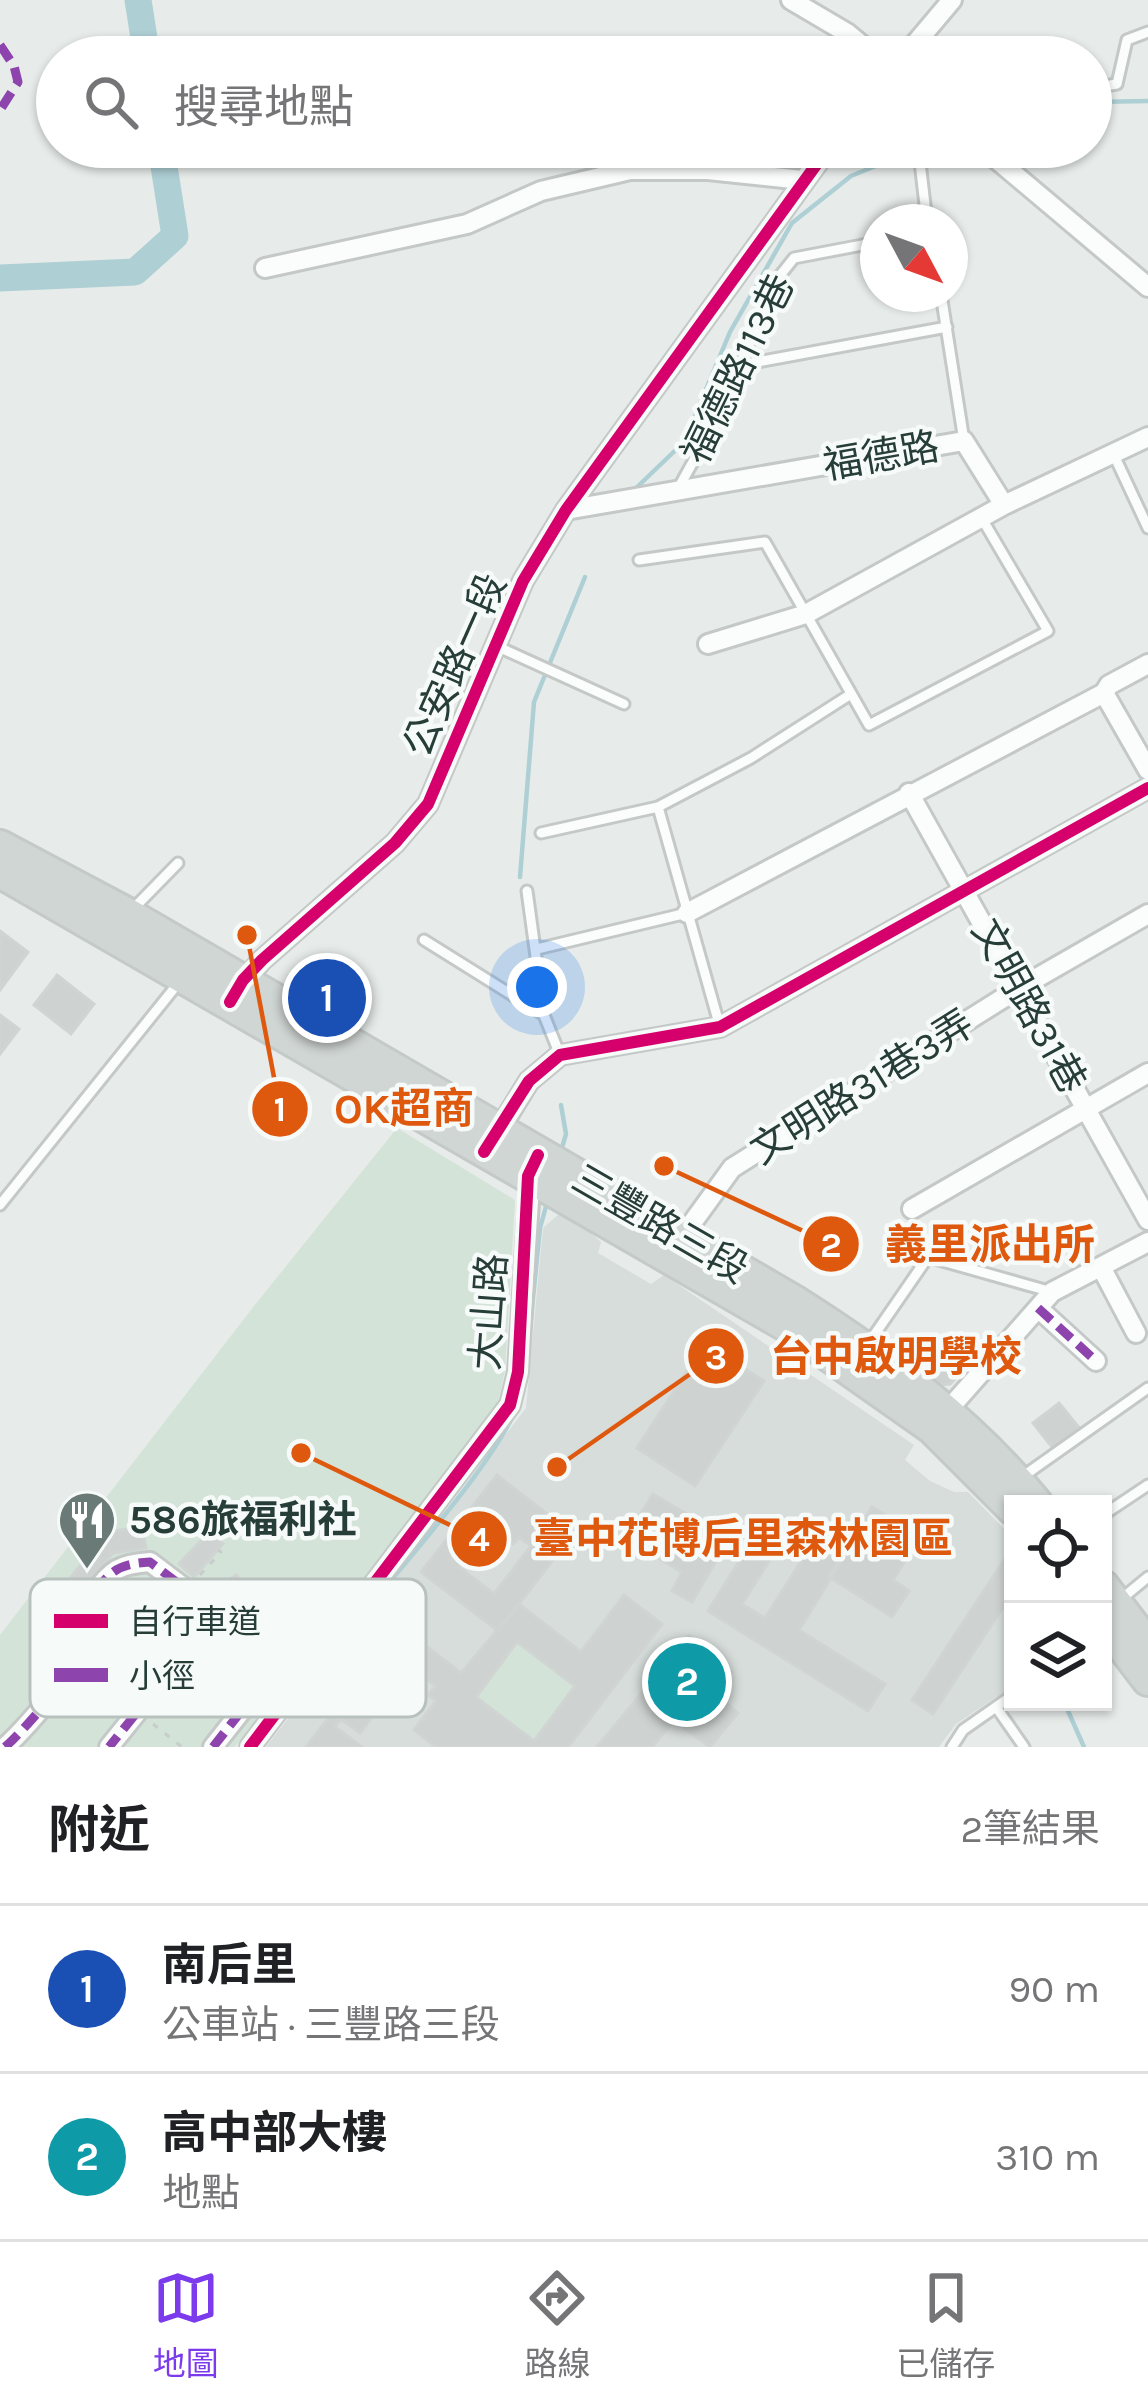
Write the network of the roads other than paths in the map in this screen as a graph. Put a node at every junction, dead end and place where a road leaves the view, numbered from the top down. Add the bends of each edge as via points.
1 (791, 0) edge
2 (952, 0) edge
3 (1148, 32) edge
4 (851, 36) edge
5 (922, 36) edge
6 (1112, 85) edge
7 (812, 168) edge
8 (921, 168) edge
9 (1012, 168) edge
10 (802, 180) junction
11 (925, 204) edge
12 (860, 245) edge
13 (265, 268) dead end
14 (1148, 287) edge
15 (944, 312) edge
16 (947, 326) junction
17 (742, 365) junction
18 (1148, 437) edge
19 (964, 442) junction
20 (1113, 453) junction
21 (676, 492) junction
22 (1004, 505) junction
23 (566, 510) junction
24 (981, 518) junction
25 (1148, 528) edge
26 (639, 560) dead end
27 (806, 614) junction
28 (708, 644) dead end
29 (494, 645) junction
30 (1148, 664) edge
31 (1104, 693) junction
32 (851, 694) junction
33 (624, 704) dead end
34 (1148, 770) edge
35 (1148, 788) edge
36 (909, 793) junction
37 (658, 807) junction
38 (542, 833) dead end
39 (0, 846) edge
40 (178, 863) dead end
41 (0, 872) edge
42 (963, 889) junction
43 (527, 891) dead end
44 (687, 913) junction
45 (128, 914) junction
46 (1148, 914) edge
47 (424, 940) dead end
48 (537, 949) junction
49 (184, 977) junction
50 (1021, 987) junction
51 (237, 991) junction
52 (544, 1016) junction
53 (720, 1027) junction
54 (560, 1055) junction
55 (1148, 1073) edge
56 (1085, 1107) junction
57 (491, 1141) junction
58 (533, 1165) junction
59 (0, 1205) edge
60 (912, 1209) dead end
61 (1148, 1220) edge
62 (1148, 1242) edge
63 (676, 1246) junction
64 (1101, 1268) junction
65 (1052, 1292) junction
66 (1038, 1308) junction
67 (1136, 1333) dead end
68 (866, 1347) junction
69 (1096, 1361) dead end
70 (864, 1379) junction
71 (1148, 1388) edge
72 (940, 1419) junction
73 (1148, 1485) edge
74 (1020, 1495) edge
75 (1026, 1495) edge
76 (1112, 1509) edge
77 (1148, 1577) edge
78 (104, 1579) edge
79 (172, 1579) edge
80 (378, 1579) edge
81 (1110, 1603) edge
82 (1112, 1606) edge
83 (1148, 1609) edge
84 (1112, 1612) edge
85 (1112, 1617) edge
86 (1148, 1645) edge
87 (1148, 1680) edge
88 (1004, 1701) edge
89 (996, 1707) junction
90 (36, 1717) edge
91 (134, 1717) edge
92 (237, 1717) edge
93 (273, 1717) edge
94 (4, 1747) edge
95 (110, 1747) edge
96 (213, 1747) edge
97 (250, 1747) edge
98 (952, 1747) edge
99 (1024, 1747) edge

1 - 4 street
2 - 5 street
3 - 6 lane via 1127,40
7 - 10 street, 公安路一段
8 - 11 lane
9 - 14 street
10 - 13 street via 631,170 541,191 466,224
10 - 23 street, 公安路一段
12 - 17 lane, 福德路113巷 via 794,258
15 - 16 lane
16 - 17 lane
16 - 19 lane
17 - 21 lane, 福德路113巷
18 - 20 street
19 - 21 street, 福德路
19 - 22 street, 福德路
20 - 22 street
20 - 25 lane
21 - 23 street, 福德路
22 - 24 street
23 - 29 street, 公安路一段
24 - 27 street
24 - 32 lane via 1048,631 869,725
26 - 27 lane via 765,542
27 - 28 street
27 - 32 lane
29 - 33 lane
29 - 51 street, 公安路一段 via 428,804
30 - 31 street
31 - 34 street
31 - 36 street
32 - 37 lane
35 - 42 street
36 - 42 street, 文明路31巷
36 - 44 street
37 - 38 lane
37 - 44 lane
39 - 45 main road, 三豐路三段
40 - 45 lane
41 - 49 main road, 三豐路三段
42 - 50 street, 文明路31巷
42 - 53 street
43 - 48 lane
44 - 48 lane
44 - 53 lane
45 - 51 main road, 三豐路三段
46 - 50 street, 文明路31巷3弄
47 - 52 lane
48 - 52 lane
49 - 51 main road, 三豐路三段
49 - 59 lane
50 - 56 street, 文明路31巷
50 - 63 street, 文明路31巷3弄 via 732,1168
51 - 57 main road, 三豐路三段
52 - 54 lane
53 - 54 street
54 - 57 street via 530,1082
55 - 56 street
56 - 60 street
56 - 61 street, 文明路31巷
57 - 58 main road, 三豐路三段
58 - 63 main road, 三豐路三段
58 - 80 street, 大山路 via 510,1406
62 - 64 street
63 - 68 main road, 三豐路三段
63 - 70 main road, 三豐路三段
64 - 65 street
64 - 67 street
65 - 66 street
65 - 68 lane via 928,1257
66 - 69 street
66 - 72 street
68 - 70 lane
68 - 72 main road, 三豐路三段
70 - 72 main road, 三豐路三段
71 - 75 lane
72 - 74 main road, 三豐路三段
73 - 76 lane
77 - 81 lane
78 - 79 street via 121,1564 150,1562
82 - 83 street
84 - 86 main road
85 - 87 main road
88 - 89 lane
89 - 98 lane
89 - 99 lane
90 - 94 street
91 - 95 street
92 - 96 street
93 - 97 street, 大山路

